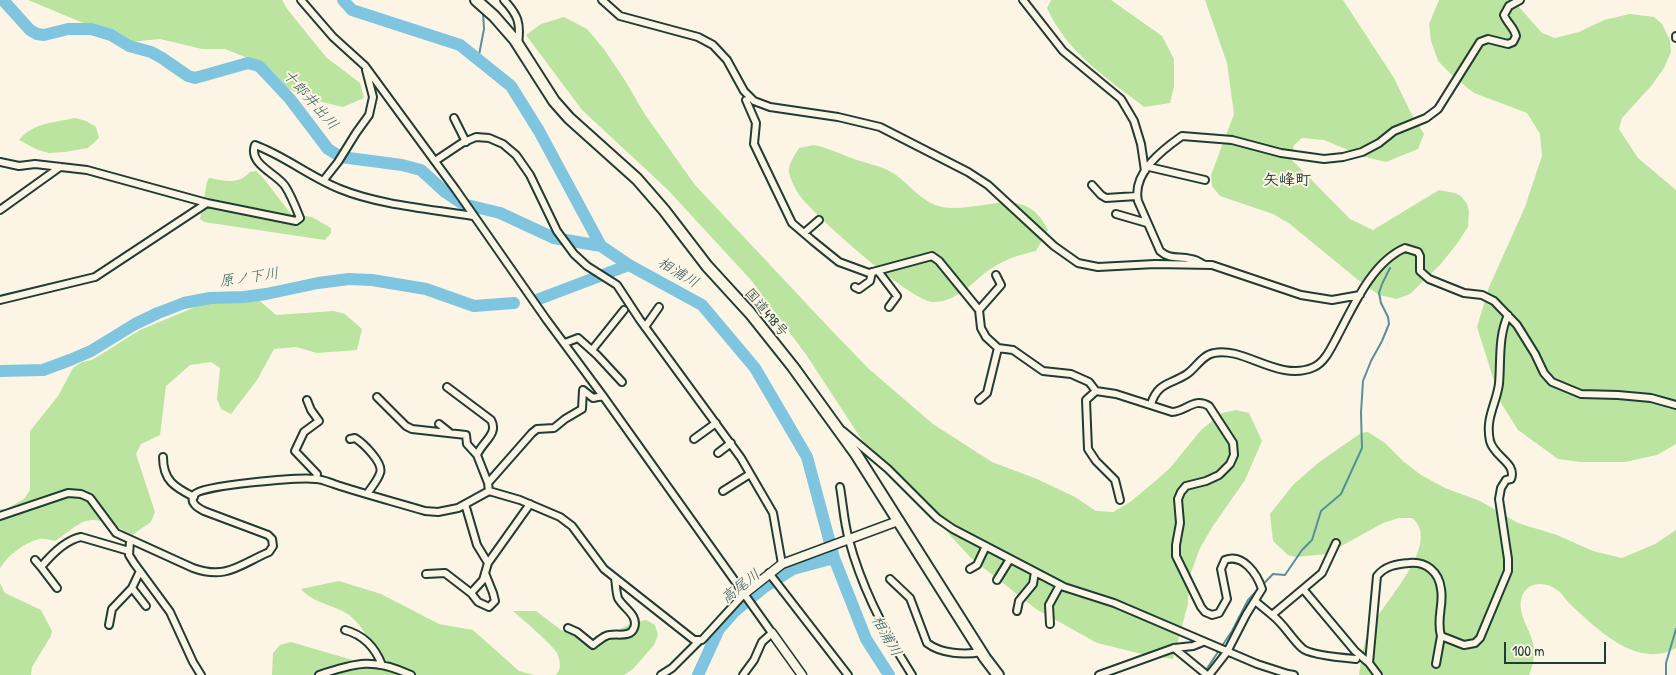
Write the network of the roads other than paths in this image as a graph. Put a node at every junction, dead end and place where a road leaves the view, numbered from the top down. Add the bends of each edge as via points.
1 (301, 0) edge
2 (504, 0) edge
3 (602, 0) edge
4 (1023, 0) edge
5 (1520, 0) edge
6 (477, 1) edge
7 (518, 45) junction
8 (365, 66) junction
9 (746, 100) dead end
10 (454, 118) dead end
11 (466, 142) junction
12 (435, 161) junction
13 (0, 162) edge
14 (60, 167) junction
15 (1147, 169) junction
16 (1205, 180) dead end
17 (323, 181) junction
18 (1092, 185) dead end
19 (1137, 196) junction
20 (207, 202) junction
21 (0, 210) edge
22 (1116, 214) dead end
23 (473, 216) junction
24 (819, 220) dead end
25 (1147, 223) junction
26 (804, 233) junction
27 (1204, 265) junction
28 (875, 272) junction
29 (996, 275) dead end
30 (855, 287) dead end
31 (1360, 295) junction
32 (0, 300) edge
33 (659, 307) dead end
34 (889, 307) dead end
35 (624, 310) dead end
36 (978, 310) junction
37 (1508, 316) junction
38 (645, 327) junction
39 (565, 343) junction
40 (998, 348) junction
41 (592, 350) junction
42 (622, 382) dead end
43 (447, 387) dead end
44 (1096, 391) junction
45 (603, 396) junction
46 (378, 397) dead end
47 (307, 400) dead end
48 (978, 400) dead end
49 (1151, 404) junction
50 (1676, 405) edge
51 (716, 423) junction
52 (439, 424) dead end
53 (836, 425) junction
54 (449, 432) junction
55 (350, 439) dead end
56 (694, 439) dead end
57 (731, 443) junction
58 (477, 454) junction
59 (718, 454) dead end
60 (163, 457) dead end
61 (750, 474) junction
62 (316, 479) junction
63 (488, 483) junction
64 (840, 487) dead end
65 (489, 491) junction
66 (723, 491) dead end
67 (366, 494) junction
68 (194, 497) junction
69 (1120, 500) dead end
70 (464, 504) junction
71 (530, 504) junction
72 (0, 516) edge
73 (898, 521) junction
74 (846, 540) junction
75 (130, 541) junction
76 (1336, 542) dead end
77 (986, 546) junction
78 (130, 551) junction
79 (1010, 559) junction
80 (35, 560) dead end
81 (488, 563) junction
82 (782, 564) junction
83 (41, 567) junction
84 (970, 569) dead end
85 (140, 571) junction
86 (1034, 572) junction
87 (485, 573) junction
88 (426, 574) dead end
89 (771, 575) junction
90 (615, 578) junction
91 (890, 579) dead end
92 (997, 580) dead end
93 (1060, 585) junction
94 (57, 588) dead end
95 (132, 588) junction
96 (1303, 589) junction
97 (471, 593) junction
98 (746, 596) junction
99 (1255, 601) junction
100 (146, 606) dead end
101 (1018, 611) dead end
102 (1272, 615) junction
103 (1050, 624) dead end
104 (110, 625) dead end
105 (568, 628) dead end
106 (345, 630) dead end
107 (772, 633) junction
108 (1440, 636) junction
109 (699, 641) junction
110 (1203, 642) junction
111 (1174, 648) junction
112 (1226, 651) junction
113 (981, 652) junction
114 (1356, 659) dead end
115 (1369, 663) junction
116 (1436, 664) dead end
117 (382, 665) junction
118 (201, 675) edge
119 (319, 675) edge
120 (411, 675) edge
121 (661, 675) edge
122 (742, 675) edge
123 (802, 675) edge
124 (848, 675) edge
125 (912, 675) edge
126 (998, 675) edge
127 (1098, 675) edge
128 (1208, 675) edge
129 (1288, 675) edge
130 (1294, 675) edge
131 (1378, 675) edge

1 - 8 street via 333,37
2 - 7 street via 520,25
3 - 27 street via 620,16 698,37 714,45 754,101 770,107 838,116 880,128 968,172 988,185 1054,246 1078,263 1098,267
4 - 15 street via 1063,51 1121,99 1134,121
5 - 15 street via 1509,6 1504,15 1515,30 1513,42 1508,44 1488,39 1480,42 1438,109 1426,118 1394,131 1362,152 1324,159 1282,153 1232,140 1182,136
6 - 7 highway, 国道498号
7 - 53 highway, 国道498号 via 569,118 653,197 769,337
8 - 12 street
8 - 17 street via 373,97 369,115
9 - 26 street via 756,123 754,144 792,223
10 - 11 street
11 - 12 street
11 - 38 street via 476,137 489,138 516,155 530,175 557,231 574,254 617,285
12 - 23 street
13 - 14 street
14 - 20 street via 102,173
14 - 21 street
15 - 16 street
15 - 19 street via 1140,177
17 - 20 street via 255,145 256,159 286,187 300,218 287,220
17 - 23 street via 361,197
18 - 19 street via 1106,198
19 - 25 street
20 - 32 street via 95,277
22 - 25 street
23 - 39 street
24 - 26 street
25 - 27 street via 1165,256 1193,259
26 - 28 street via 838,262 869,273
27 - 31 street via 1301,295 1332,300
28 - 30 street via 870,281 859,289
28 - 34 street via 897,296
28 - 36 street via 932,256 939,260
29 - 36 street via 1001,285
31 - 37 street via 1378,268 1405,248 1418,252 1420,271 1424,276 1464,293 1494,301
31 - 49 street via 1330,351 1313,368 1279,369 1227,352 1212,353 1188,373 1158,389
33 - 38 street
35 - 41 street
36 - 40 street via 981,328
37 - 50 street via 1552,382 1581,394 1651,398
37 - 108 street via 1503,327 1499,386 1489,424 1490,441 1495,452 1513,473 1500,488 1499,499 1508,571 1475,643 1464,644
38 - 51 street
39 - 41 street via 578,338
39 - 45 street
40 - 44 street via 1013,350 1043,371 1071,374 1089,382
40 - 48 street via 987,393
41 - 42 street
43 - 58 street via 494,425 494,432
44 - 49 street
44 - 69 street via 1086,400 1088,449 1115,480
45 - 63 street via 593,398 583,390 582,409 554,428 532,432
45 - 98 street
46 - 54 street via 412,429
47 - 62 street via 319,421 304,432 295,451 317,474
49 - 99 street via 1180,412 1203,402 1233,443 1234,455 1230,464 1219,474 1186,486 1181,492 1176,556 1205,612 1212,615 1224,606 1227,599 1221,569 1225,560 1232,557 1252,570 1259,581 1262,590
51 - 56 street
51 - 57 street
52 - 54 street
53 - 73 highway, 国道498号
53 - 77 street via 888,469 937,518
54 - 58 street via 466,435 467,444
55 - 67 street via 361,442 380,464 381,472
57 - 59 street
57 - 61 street
58 - 63 street
60 - 68 street via 164,474 180,490
61 - 66 street
61 - 82 street via 773,513
62 - 67 street
62 - 68 street via 225,486 201,491
63 - 65 street
64 - 74 street
65 - 70 street
65 - 71 street
67 - 70 street via 425,511 438,512
68 - 75 street via 196,507 268,535 273,546 269,552 227,572 216,573 193,568
70 - 81 street via 477,545
71 - 81 street
71 - 90 street via 572,526 604,569
72 - 75 street via 68,494 81,494 90,498 116,533
73 - 74 street
73 - 113 highway, 国道498号
74 - 82 street
74 - 125 street via 866,592
75 - 78 street
76 - 96 street via 1322,573
77 - 79 street
77 - 84 street via 977,565
78 - 83 street via 81,537 54,552
78 - 85 street via 129,555
79 - 86 street
79 - 92 street
80 - 83 street
81 - 87 street
82 - 89 street
83 - 94 street
85 - 95 street
85 - 118 street via 170,612
86 - 93 street
86 - 101 street via 1033,584 1019,601
87 - 97 street
87 - 97 street via 495,601 489,607 478,602
88 - 97 street via 445,573
89 - 98 street
89 - 124 street
90 - 105 street via 618,598 634,618 632,631 605,636 593,645
90 - 109 street via 688,636
91 - 113 street via 910,598 931,646 938,650 970,654
93 - 103 street via 1050,605
93 - 110 street via 1114,603
95 - 100 street
95 - 104 street via 112,608
96 - 102 street
96 - 115 street via 1354,651
98 - 107 street
98 - 109 street
99 - 102 street
99 - 112 street
102 - 114 street via 1303,649
106 - 117 street via 369,642
107 - 122 street via 762,642
107 - 123 street
108 - 115 street via 1442,590 1432,569 1411,562 1383,569 1377,576
108 - 116 street
109 - 121 street
110 - 111 street
110 - 112 street
111 - 127 street
111 - 128 street
112 - 128 street
112 - 129 street
113 - 126 highway, 国道498号
115 - 131 street
117 - 119 street via 344,666
117 - 120 street
129 - 130 street

